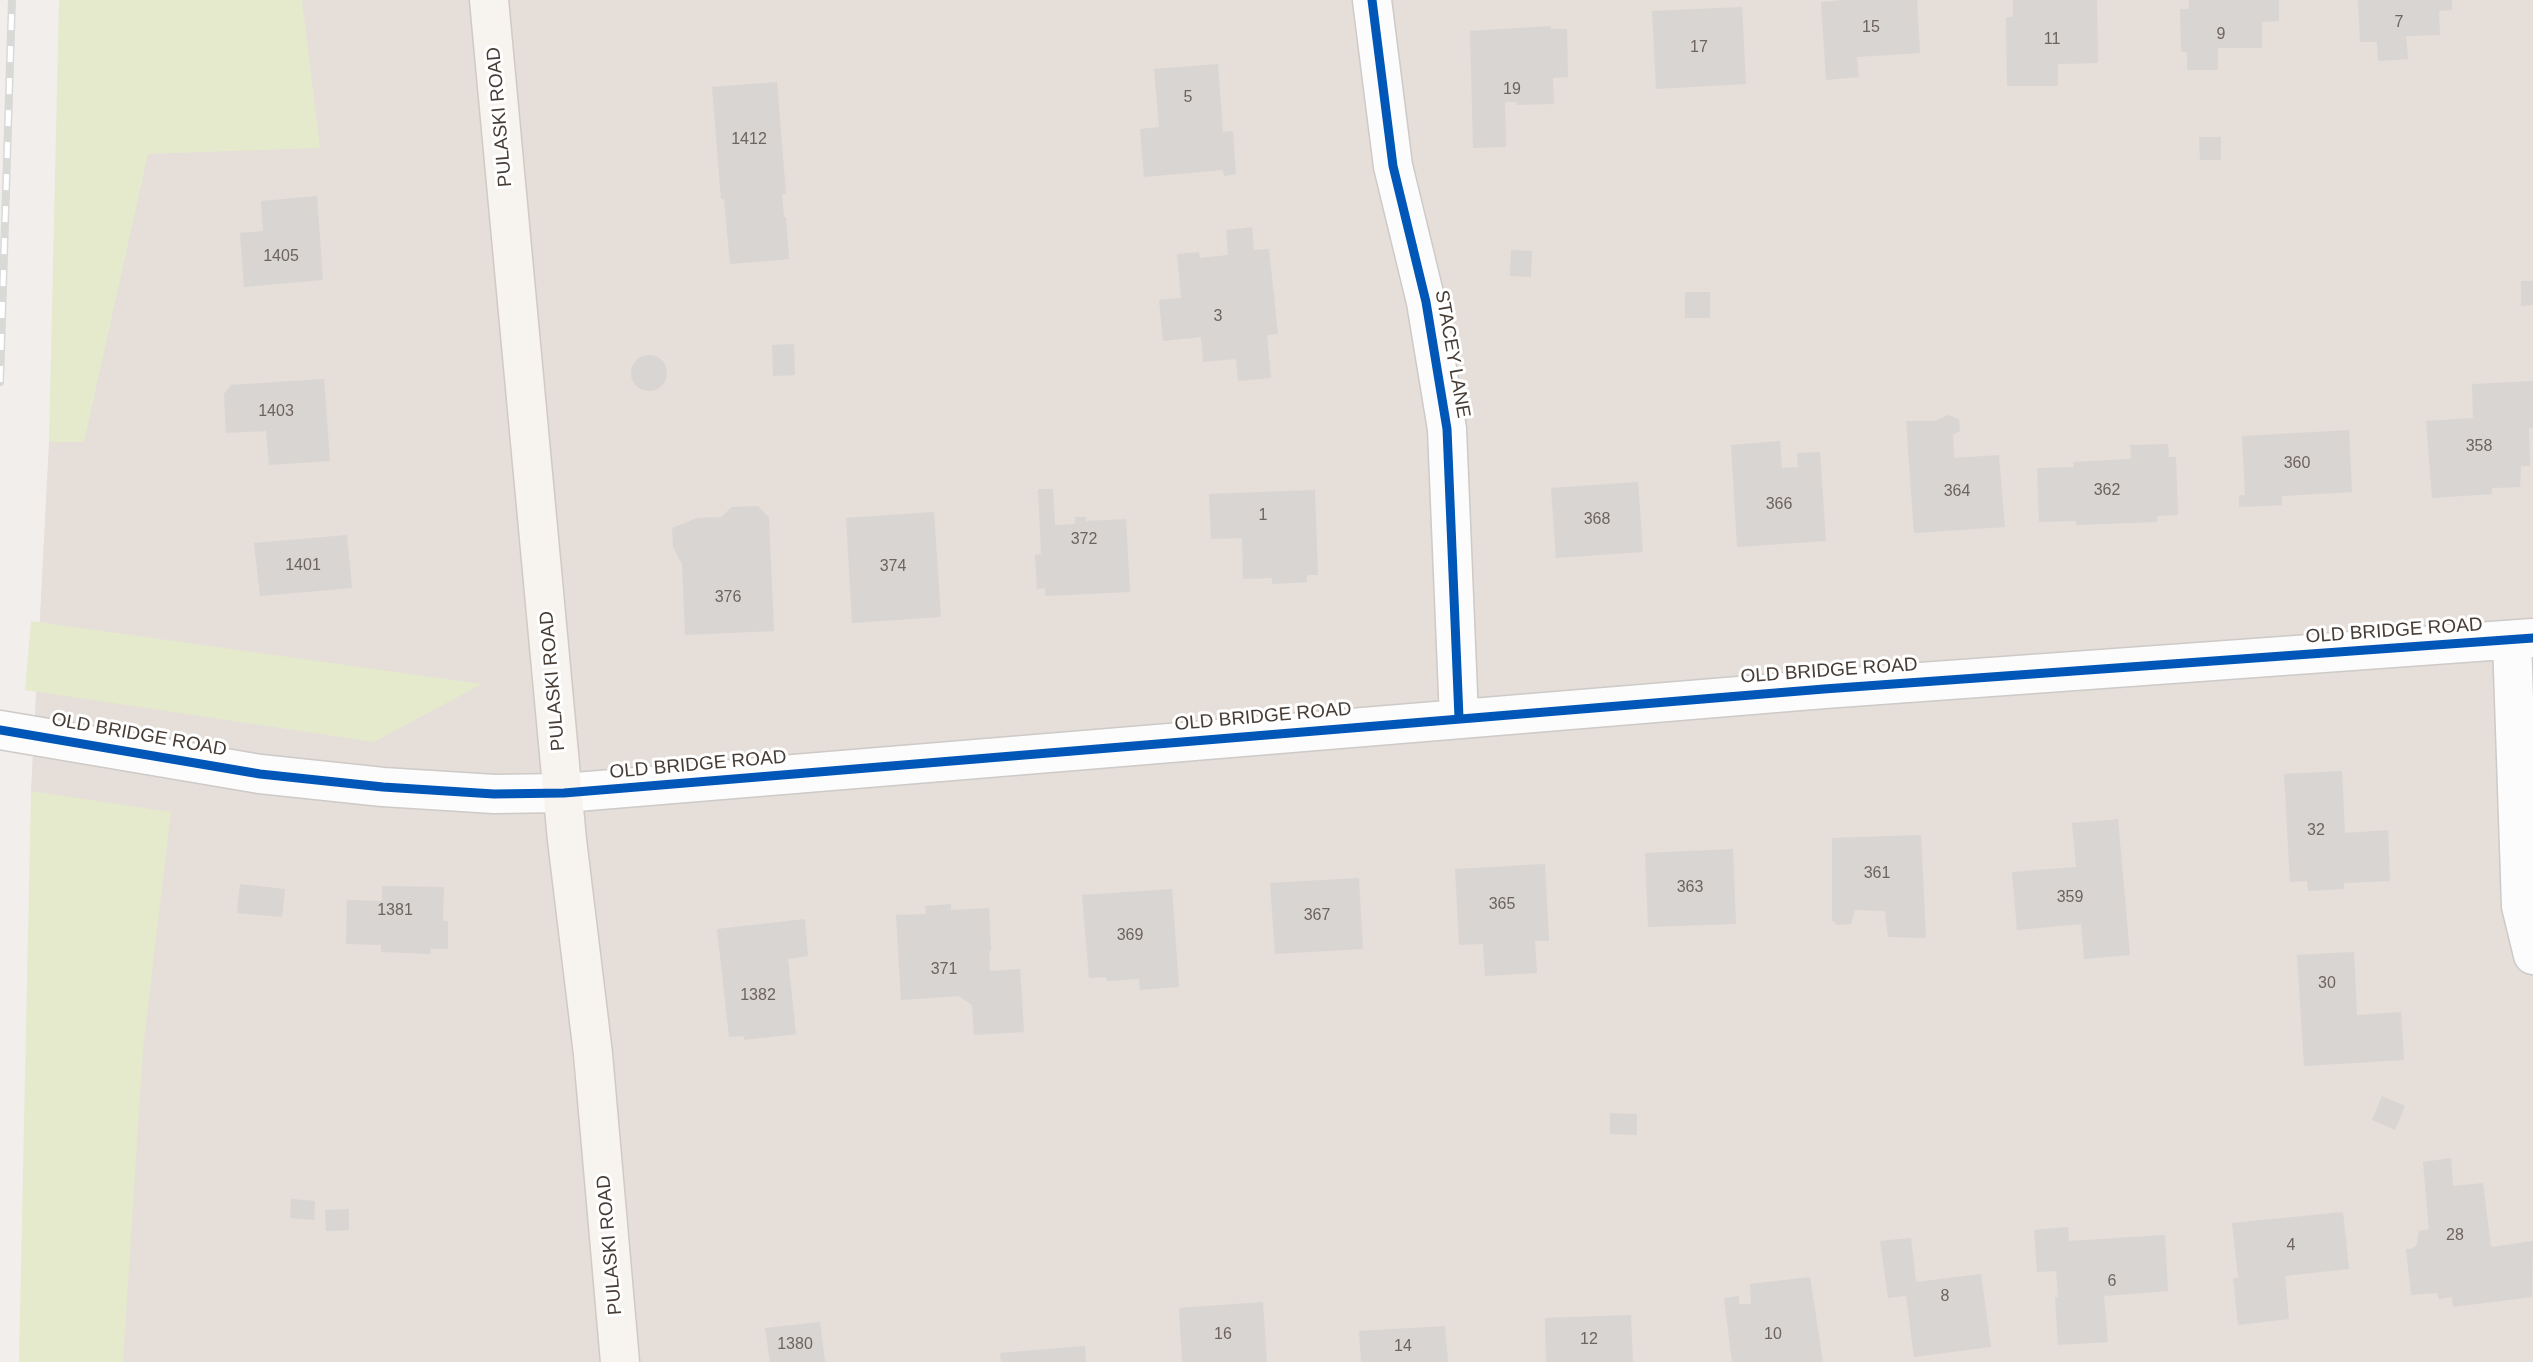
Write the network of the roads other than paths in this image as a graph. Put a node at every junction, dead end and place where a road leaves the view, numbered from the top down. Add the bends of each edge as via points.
1 (489, 0) edge
2 (1372, 0) edge
3 (2523, 639) edge
4 (1460, 718) junction
5 (0, 730) edge
6 (564, 793) junction
7 (2533, 956) edge
8 (620, 1362) edge

1 - 6 main road, PULASKI ROAD
2 - 4 street, STACEY LANE via 1393,166 1426,302 1447,429
3 - 4 street, OLD BRIDGE ROAD
3 - 7 street via 2521,906
4 - 6 street, OLD BRIDGE ROAD
5 - 6 street, OLD BRIDGE ROAD via 260,774 494,794
6 - 8 main road, PULASKI ROAD

